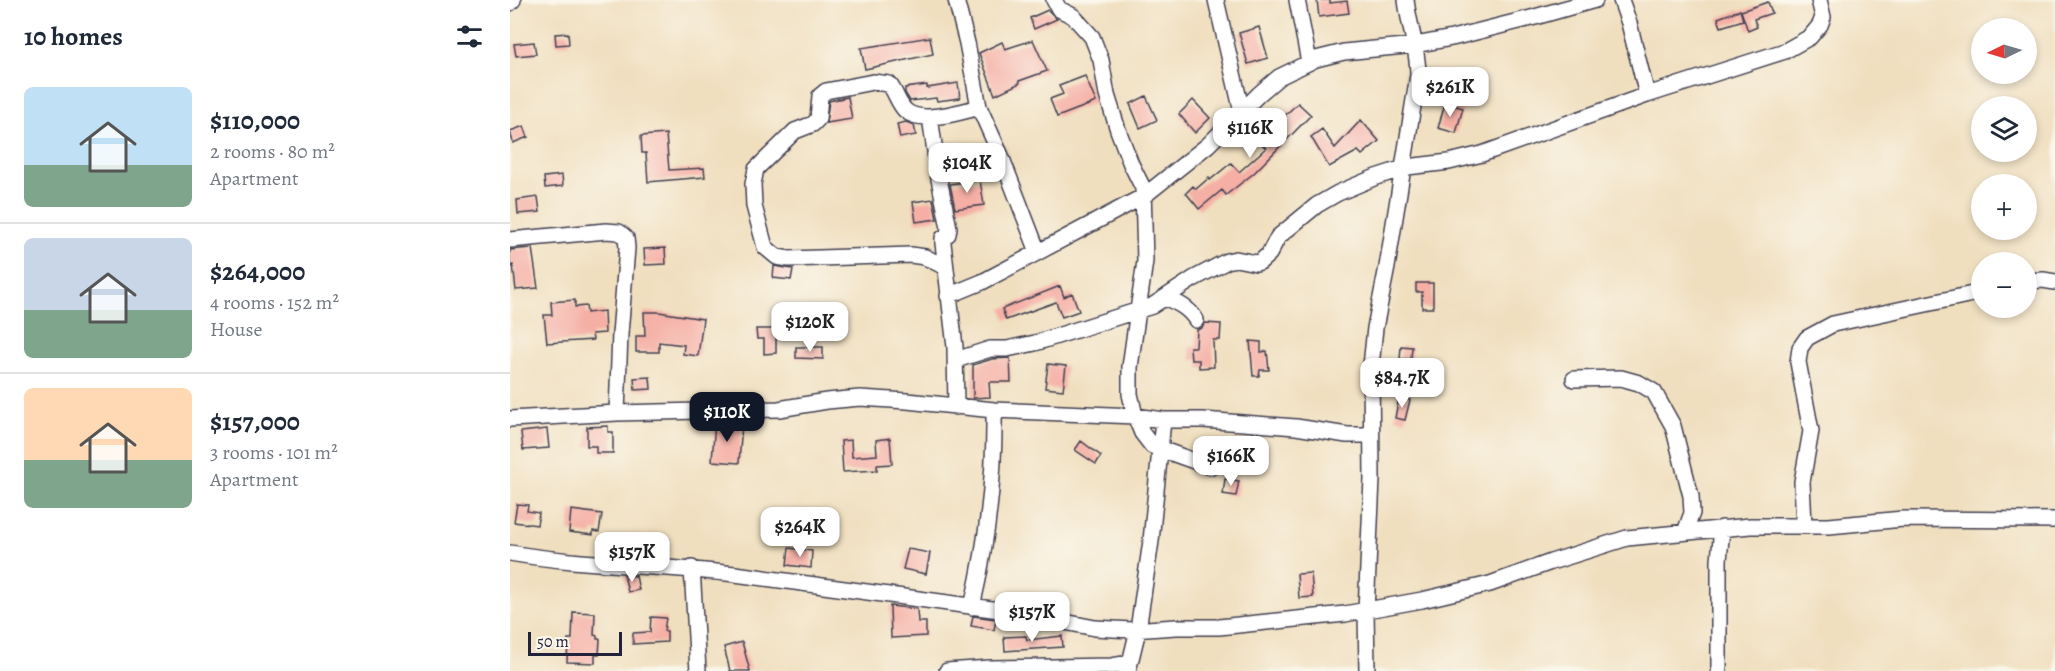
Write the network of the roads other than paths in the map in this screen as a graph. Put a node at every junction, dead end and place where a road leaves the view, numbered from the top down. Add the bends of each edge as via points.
1 (956, 0) edge
2 (1054, 0) edge
3 (1216, 0) edge
4 (1296, 0) edge
5 (1406, 0) edge
6 (1594, 0) edge
7 (1621, 0) edge
8 (1819, 0) edge
9 (1571, 3) edge
10 (1415, 45) junction
11 (1310, 62) junction
12 (1647, 95) junction
13 (979, 107) junction
14 (1242, 112) junction
15 (930, 117) junction
16 (1402, 168) junction
17 (1144, 196) junction
18 (510, 240) edge
19 (1038, 252) junction
20 (945, 267) junction
21 (2037, 280) edge
22 (2055, 282) edge
23 (1971, 294) edge
24 (948, 296) junction
25 (1166, 298) junction
26 (1138, 310) junction
27 (1196, 320) dead end
28 (956, 360) junction
29 (1574, 379) dead end
30 (956, 407) junction
31 (994, 410) junction
32 (617, 413) junction
33 (1135, 416) junction
34 (510, 419) edge
35 (1163, 420) junction
36 (1371, 435) junction
37 (1160, 449) junction
38 (1211, 467) dead end
39 (2055, 520) edge
40 (1804, 525) junction
41 (1722, 528) junction
42 (1685, 532) junction
43 (510, 553) edge
44 (692, 568) junction
45 (972, 607) junction
46 (1366, 611) junction
47 (1138, 630) junction
48 (1129, 667) edge
49 (698, 671) edge
50 (947, 671) edge
51 (1367, 671) edge
52 (1719, 671) edge

1 - 13 street
2 - 17 street via 1092,37 1118,130
3 - 14 street
4 - 11 street
5 - 10 street
6 - 9 street
7 - 12 street
8 - 12 street via 1823,17 1820,26 1795,46
9 - 10 street
10 - 11 street via 1344,52
10 - 16 street via 1417,89
11 - 14 street via 1279,77
12 - 16 street via 1482,153
13 - 15 street
13 - 19 street
14 - 17 street
15 - 20 street via 949,228 943,240
15 - 20 street via 907,112 889,84 873,82 826,91 820,96 818,119 795,131 756,169 753,195 763,242 767,250 779,257 911,255
16 - 25 street via 1322,202 1282,233 1262,261 1227,261
16 - 36 street via 1373,345
17 - 19 street
17 - 26 street via 1145,261
18 - 32 street via 606,231 618,232 626,238
19 - 24 street
20 - 24 street
21 - 22 street
23 - 40 street via 1842,321 1807,338 1800,348 1798,362 1811,431 1802,482
24 - 28 street
25 - 26 street
25 - 27 street via 1181,305
26 - 28 street via 1035,343 990,349
26 - 33 street via 1130,367
28 - 30 street
29 - 42 street via 1621,378 1654,392 1674,426 1691,496 1692,513
30 - 31 street
30 - 32 street via 860,398 779,409
31 - 33 street
31 - 45 street via 993,477
32 - 34 street
33 - 35 street
33 - 37 street via 1147,440
35 - 36 street via 1296,426
35 - 37 street
36 - 46 street
37 - 38 street
37 - 47 street
39 - 40 street via 1903,519
40 - 41 street
41 - 42 street
41 - 52 street
42 - 46 street via 1627,538 1490,584
43 - 44 street via 615,565
44 - 45 street
44 - 49 street
45 - 47 street via 1095,628
46 - 47 street via 1219,627
46 - 51 street
47 - 48 street
48 - 50 street

